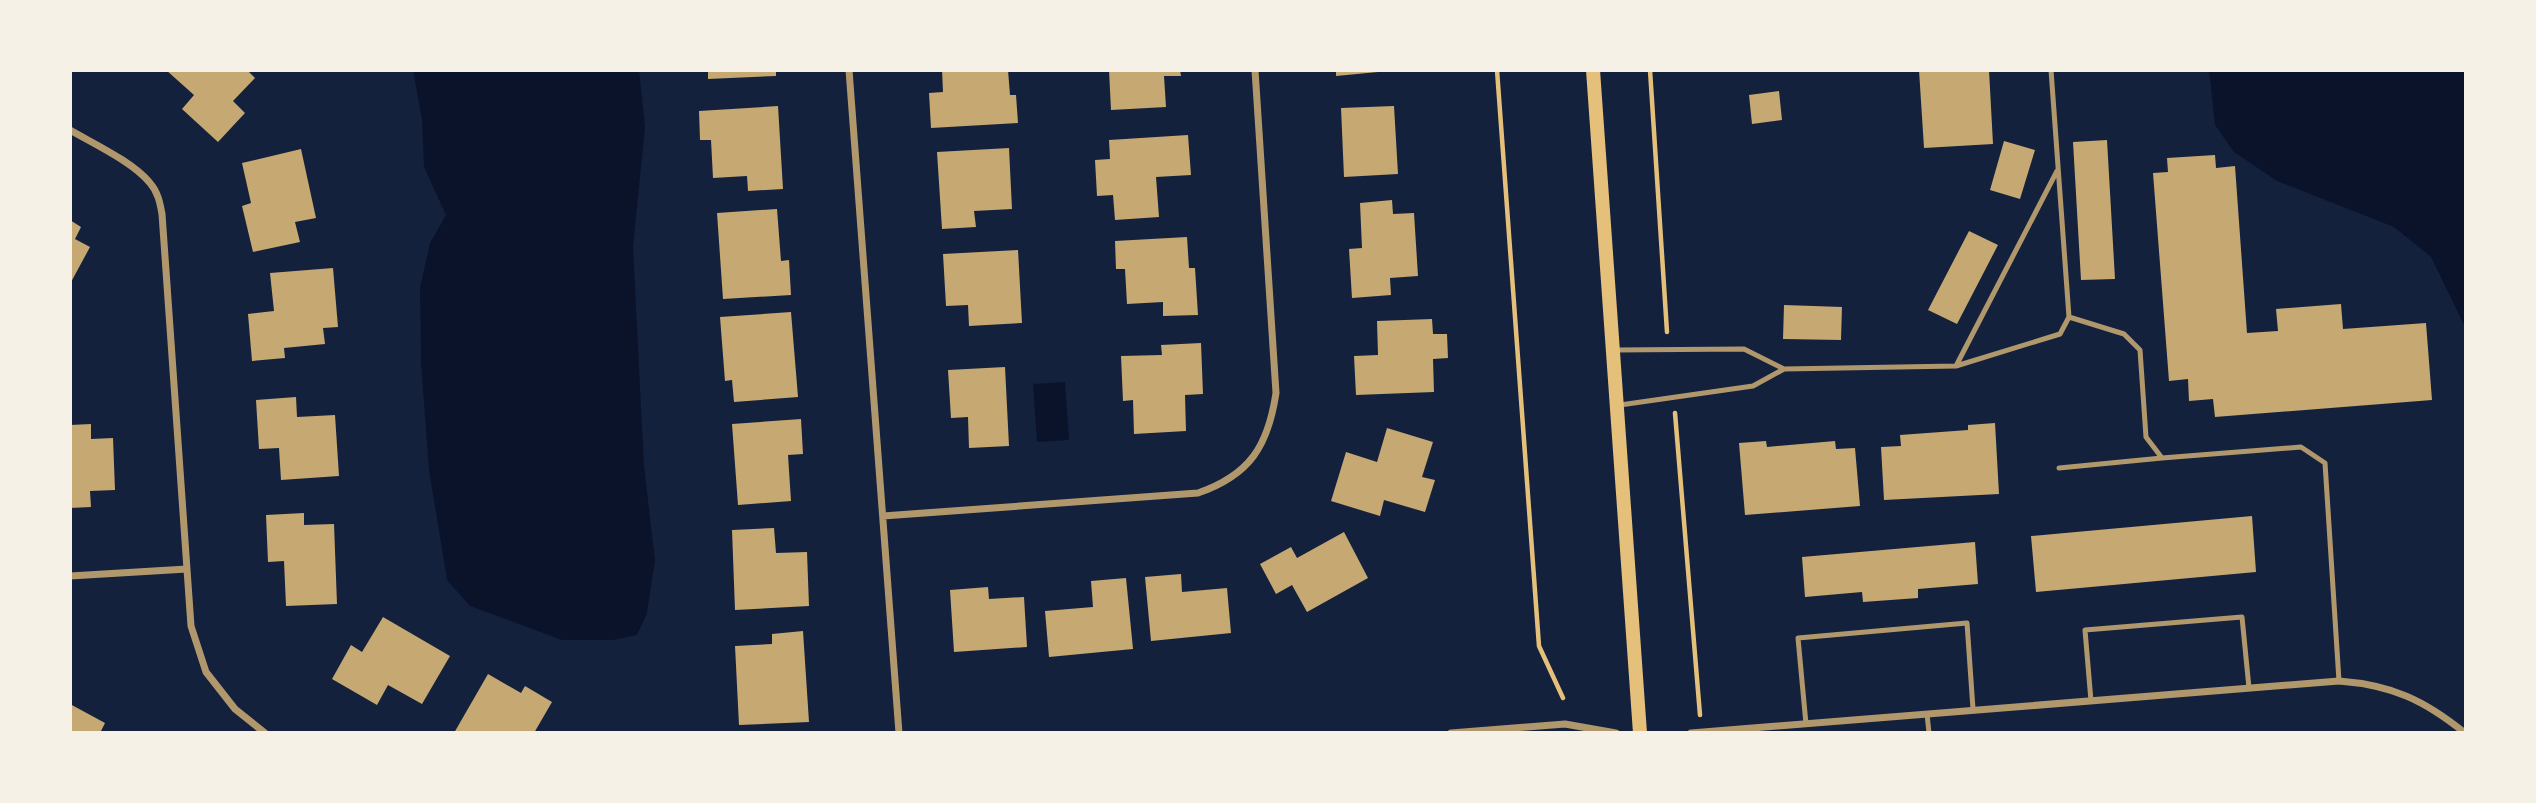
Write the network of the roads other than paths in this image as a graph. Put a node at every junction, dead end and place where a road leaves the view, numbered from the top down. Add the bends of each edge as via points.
1 (849, 70) edge
2 (1255, 70) edge
3 (1593, 70) edge
4 (2051, 70) edge
5 (70, 130) edge
6 (2058, 168) junction
7 (2069, 317) junction
8 (1612, 350) junction
9 (1956, 366) junction
10 (1784, 369) junction
11 (1616, 405) junction
12 (2162, 458) junction
13 (2059, 468) dead end
14 (883, 516) junction
15 (187, 569) junction
16 (70, 576) edge
17 (2339, 681) junction
18 (2249, 688) junction
19 (2091, 701) junction
20 (1973, 709) junction
21 (1927, 714) junction
22 (1806, 724) junction
23 (265, 733) edge
24 (899, 733) edge
25 (1451, 733) edge
26 (1616, 733) edge
27 (1640, 733) edge
28 (1691, 733) edge
29 (1929, 733) edge
30 (2465, 733) edge

1 - 14 street
2 - 14 street via 1276,393 1268,433 1254,456 1235,475 1198,493
3 - 8 main road
4 - 6 lane
5 - 15 street via 128,164 150,182 159,198
6 - 7 lane
6 - 9 lane
7 - 9 lane via 2060,334
7 - 12 lane via 2124,334 2140,350 2146,437
8 - 10 lane via 1744,349
8 - 11 main road
9 - 10 lane
10 - 11 lane via 1753,386
11 - 27 main road
12 - 13 lane
12 - 17 lane via 2301,447 2325,463
14 - 24 street
15 - 16 street
15 - 23 street via 191,626 206,672 235,709
17 - 18 street
17 - 30 street via 2400,692 2436,709
18 - 19 street
18 - 19 lane via 2242,617 2229,618 2085,630
19 - 20 street
20 - 21 street
20 - 22 lane via 1967,623 1837,634 1798,638
21 - 22 street
21 - 29 lane
22 - 28 street
25 - 26 street via 1565,724

